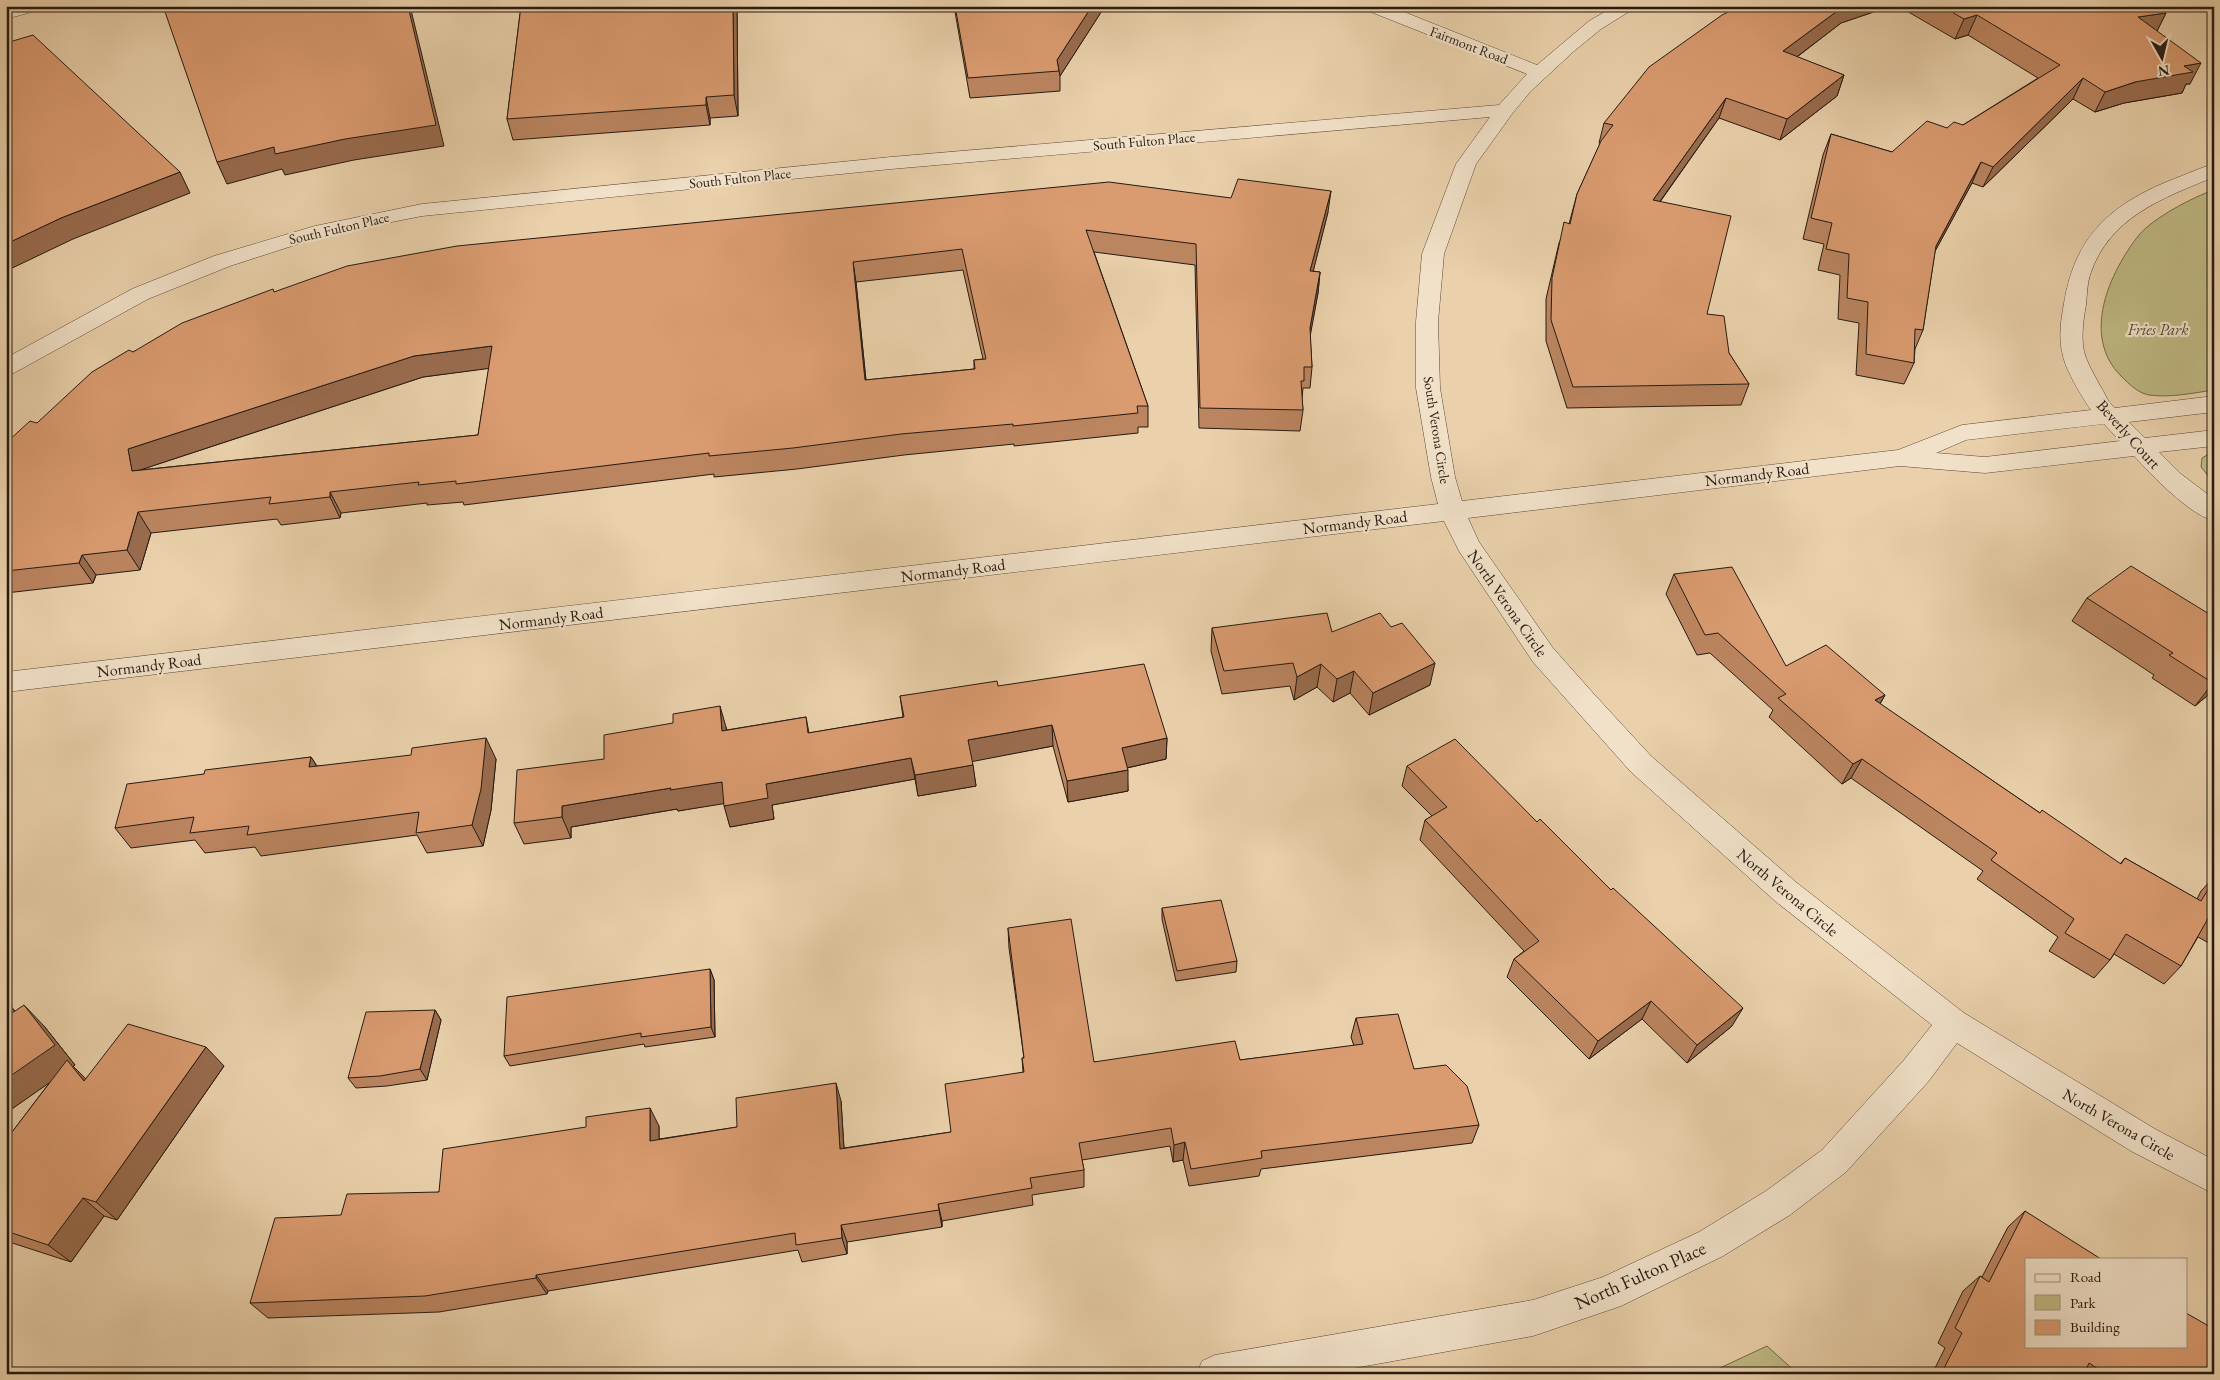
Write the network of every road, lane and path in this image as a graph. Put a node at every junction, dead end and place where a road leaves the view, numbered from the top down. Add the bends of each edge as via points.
1 (33, 6) edge
2 (1372, 6) edge
3 (1629, 6) edge
4 (6, 14) edge
5 (1539, 72) junction
6 (1505, 110) junction
7 (2214, 170) edge
8 (6, 368) edge
9 (2214, 404) edge
10 (2109, 416) junction
11 (2214, 438) edge
12 (2138, 447) junction
13 (1900, 458) junction
14 (1452, 510) junction
15 (2214, 512) edge
16 (6, 682) edge
17 (1953, 1023) junction
18 (2214, 1178) edge
19 (1215, 1374) edge

1 - 4 street
2 - 5 street, Fairmont Road
3 - 5 street, South Verona Circle via 1595,25
5 - 6 street, South Verona Circle
6 - 8 street, South Fulton Place via 891,163 422,210 322,230 222,261 140,294
6 - 14 street, South Verona Circle via 1466,164 1433,254 1427,322 1428,388
7 - 10 street, Beverly Court via 2143,200 2105,231 2090,251 2074,302 2071,328 2074,357 2100,406
9 - 10 street, Normandy Road
10 - 12 street, Beverly Court
10 - 13 street, Normandy Road via 1962,433
11 - 12 street, Normandy Road
12 - 13 street, Normandy Road via 1985,464
12 - 15 street, Beverly Court via 2172,480
13 - 14 street, Normandy Road
14 - 16 street, Normandy Road
14 - 17 street, North Verona Circle via 1468,545 1543,655 1641,764 1786,892
17 - 18 street, North Verona Circle via 2143,1140
17 - 19 street, North Fulton Place via 1916,1071 1834,1161 1778,1203 1694,1252 1608,1293 1534,1318

